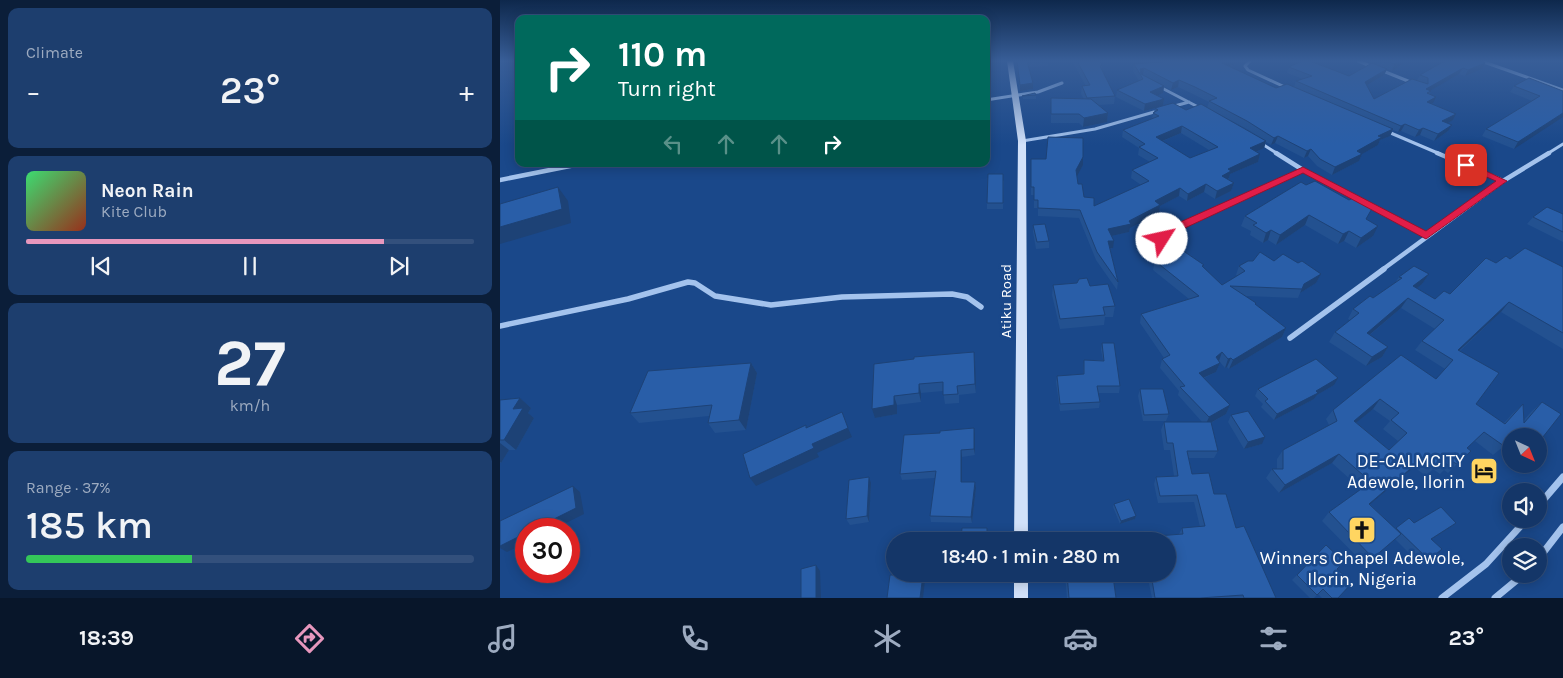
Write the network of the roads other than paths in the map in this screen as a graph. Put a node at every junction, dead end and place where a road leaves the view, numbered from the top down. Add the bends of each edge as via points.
1 (1015, 89) edge
2 (1046, 89) edge
3 (1164, 89) edge
4 (1016, 96) junction
5 (990, 99) edge
6 (1190, 102) junction
7 (1205, 110) edge
8 (1384, 130) edge
9 (1251, 136) edge
10 (1022, 141) junction
11 (1563, 144) edge
12 (565, 167) edge
13 (1303, 170) junction
14 (500, 180) edge
15 (1503, 181) junction
16 (1426, 236) junction
17 (1162, 239) dead end
18 (981, 307) dead end
19 (500, 326) edge
20 (1290, 338) dead end
21 (1563, 476) edge
22 (1547, 495) edge
23 (1563, 527) edge
24 (1519, 528) edge
25 (1021, 532) edge
26 (1547, 548) edge
27 (1021, 582) edge
28 (1513, 583) edge
29 (1021, 598) edge
30 (1442, 598) edge
31 (1495, 598) edge

1 - 4 street, Atiku Road
2 - 4 street
3 - 6 street
4 - 5 street
4 - 10 street, Atiku Road
6 - 7 street
6 - 10 street via 1094,129
8 - 15 street
9 - 13 street
10 - 25 street, Atiku Road
11 - 15 street
12 - 14 street
13 - 16 street
13 - 17 street via 1182,226
15 - 16 street
16 - 20 street
18 - 19 street via 967,297 952,294 842,297 771,305 715,296 688,282 628,299
21 - 22 street
23 - 26 street
24 - 30 street via 1486,564
27 - 29 street
28 - 31 street

